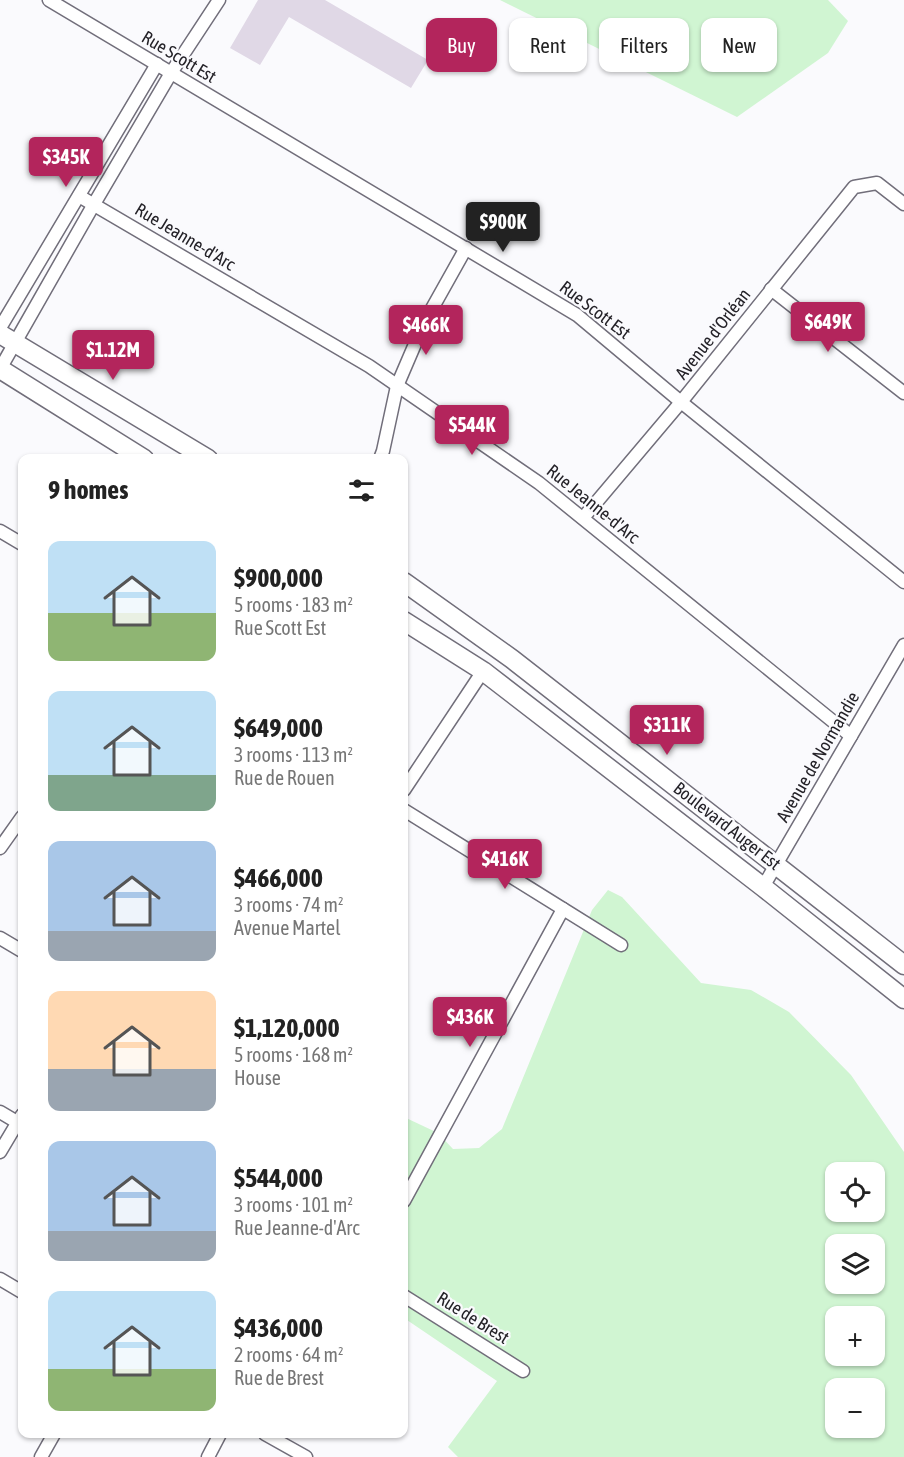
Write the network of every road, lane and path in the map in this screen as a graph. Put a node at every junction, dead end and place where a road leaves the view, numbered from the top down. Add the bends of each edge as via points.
1 (50, 0) edge
2 (219, 0) edge
3 (157, 64) junction
4 (171, 73) junction
5 (79, 195) junction
6 (94, 204) junction
7 (904, 204) edge
8 (466, 248) junction
9 (771, 289) junction
10 (0, 328) edge
11 (8, 338) edge
12 (0, 369) edge
13 (397, 386) junction
14 (904, 393) edge
15 (681, 402) junction
16 (136, 454) edge
17 (200, 454) edge
18 (382, 454) edge
19 (583, 518) junction
20 (0, 531) edge
21 (18, 542) edge
22 (904, 582) edge
23 (408, 585) edge
24 (408, 624) edge
25 (904, 645) edge
26 (483, 671) junction
27 (851, 736) junction
28 (408, 784) edge
29 (408, 812) edge
30 (18, 823) edge
31 (0, 848) edge
32 (777, 865) junction
33 (763, 887) junction
34 (563, 909) junction
35 (0, 938) edge
36 (621, 945) dead end
37 (18, 949) edge
38 (904, 965) edge
39 (904, 999) edge
40 (0, 1112) edge
41 (18, 1120) edge
42 (18, 1125) edge
43 (0, 1152) edge
44 (408, 1194) edge
45 (0, 1279) edge
46 (18, 1290) edge
47 (408, 1299) edge
48 (523, 1371) dead end
49 (52, 1438) edge
50 (218, 1438) edge
51 (272, 1438) edge
52 (41, 1457) edge
53 (208, 1457) edge
54 (306, 1457) edge

1 - 3 street, Rue Scott Est
2 - 4 street
3 - 4 street, Rue Scott Est
3 - 5 street
4 - 6 street
4 - 8 street, Rue Scott Est
5 - 6 street, Rue Jeanne-d'Arc
5 - 10 street
6 - 11 street
6 - 13 street, Rue Jeanne-d'Arc
7 - 9 street, Avenue d'Orléan via 877,183 854,187
8 - 13 street via 424,323
8 - 15 street, Rue Scott Est via 577,315
9 - 14 street
9 - 15 street, Avenue d'Orléan
11 - 12 street
11 - 17 main road
12 - 16 main road
13 - 18 street
13 - 19 street, Rue Jeanne-d'Arc via 539,483
15 - 19 street, Avenue d'Orléan
15 - 22 street, Rue Scott Est
19 - 27 street, Rue Jeanne-d'Arc
20 - 21 street
23 - 32 main road, Boulevard Auger Est via 512,658
24 - 26 main road, Boulevard Auger Est
25 - 27 street, Avenue de Normandie
26 - 28 street
26 - 33 main road, Boulevard Auger Est
27 - 32 street, Avenue de Normandie
29 - 34 street
30 - 31 street
32 - 33 street, Avenue de Normandie
32 - 38 main road, Boulevard Auger Est
33 - 39 main road, Boulevard Auger Est
34 - 36 street
34 - 44 street
35 - 37 street
40 - 41 street
42 - 43 street
45 - 46 street
47 - 48 street, Rue de Brest
49 - 52 street
50 - 53 street
51 - 54 street

